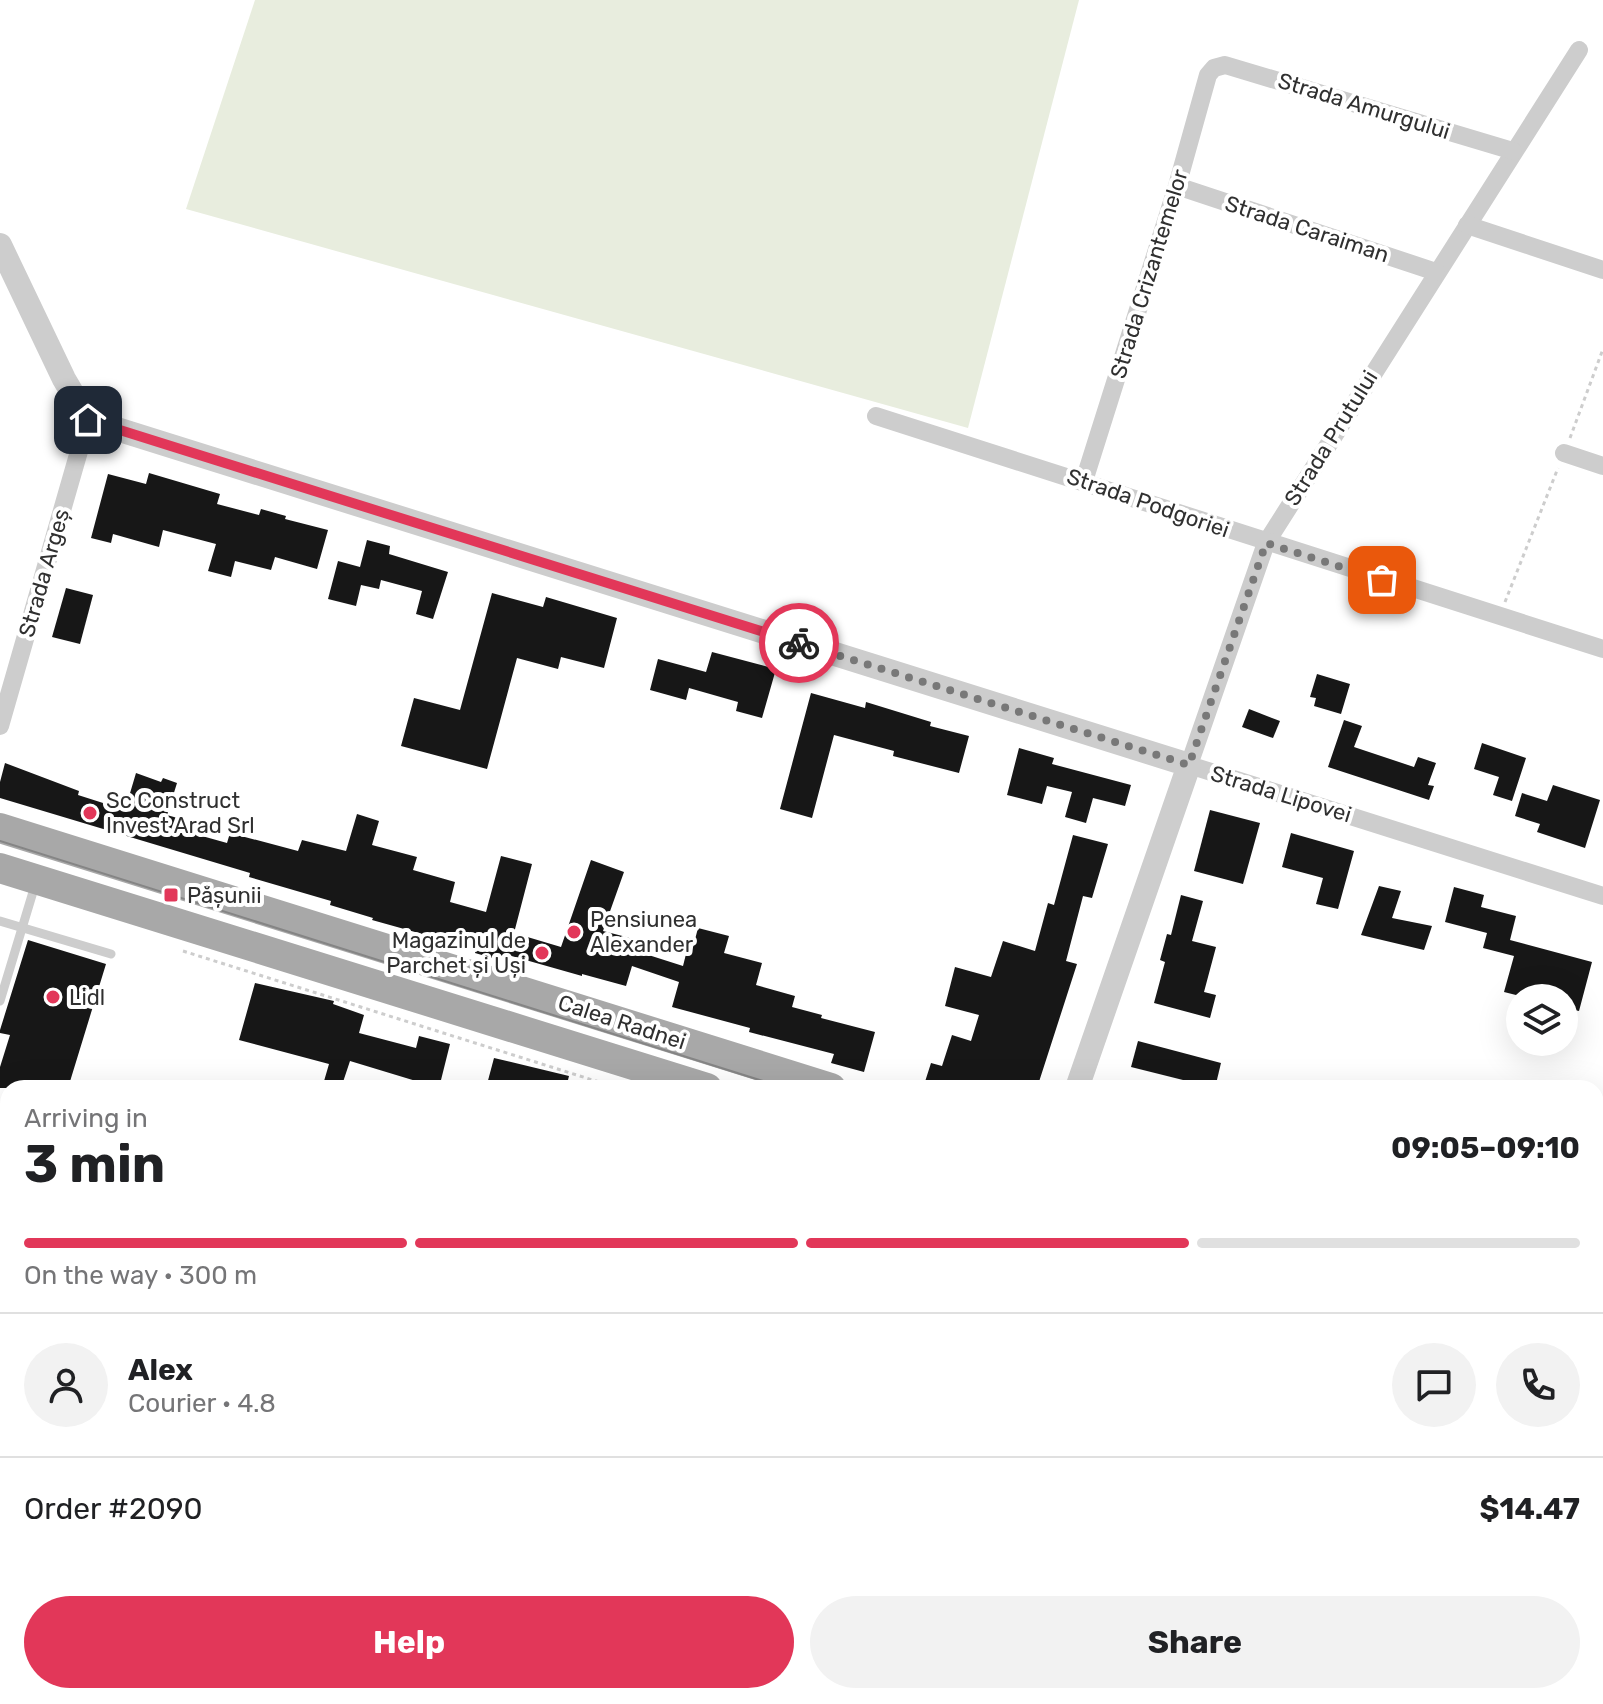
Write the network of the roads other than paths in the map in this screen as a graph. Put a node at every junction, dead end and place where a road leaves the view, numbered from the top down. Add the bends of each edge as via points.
1 (1579, 50) dead end
2 (1214, 68) joint
3 (1513, 151) junction
4 (1177, 186) junction
5 (1467, 225) junction
6 (0, 245) edge
7 (1603, 270) edge
8 (1436, 272) junction
9 (876, 416) dead end
10 (88, 420) junction
11 (1564, 453) road end
12 (1603, 466) edge
13 (1084, 481) junction
14 (1266, 543) junction
15 (1603, 649) edge
16 (0, 726) edge
17 (1189, 765) junction
18 (0, 828) edge
19 (0, 868) edge
20 (36, 880) junction
21 (1603, 896) edge
22 (0, 921) edge
23 (22, 928) junction
24 (111, 954) dead end
25 (0, 1001) edge
26 (681, 1080) edge
27 (805, 1080) edge
28 (1080, 1080) edge

1 - 3 street, Strada Prutului
2 - 3 street, Strada Amurgului via 1225,65
2 - 4 street, Strada Crizantemelor
3 - 5 street, Strada Prutului
4 - 8 street, Strada Caraiman
4 - 13 street, Strada Crizantemelor
5 - 7 street
5 - 8 street, Strada Prutului
6 - 10 street
8 - 14 street, Strada Prutului
9 - 13 street, Strada Podgoriei
10 - 16 street, Strada Argeș
10 - 17 street, Strada Lipovei
11 - 12 street
13 - 14 street, Strada Podgoriei
14 - 15 street, Strada Podgoriei
14 - 17 street, Strada Prutului
17 - 21 street, Strada Lipovei
17 - 28 street, Strada Prutului
18 - 27 main road, Calea Radnei
19 - 20 main road, Calea Radnei
20 - 23 lane
20 - 26 main road, Calea Radnei
22 - 23 lane
23 - 24 lane
23 - 25 lane

